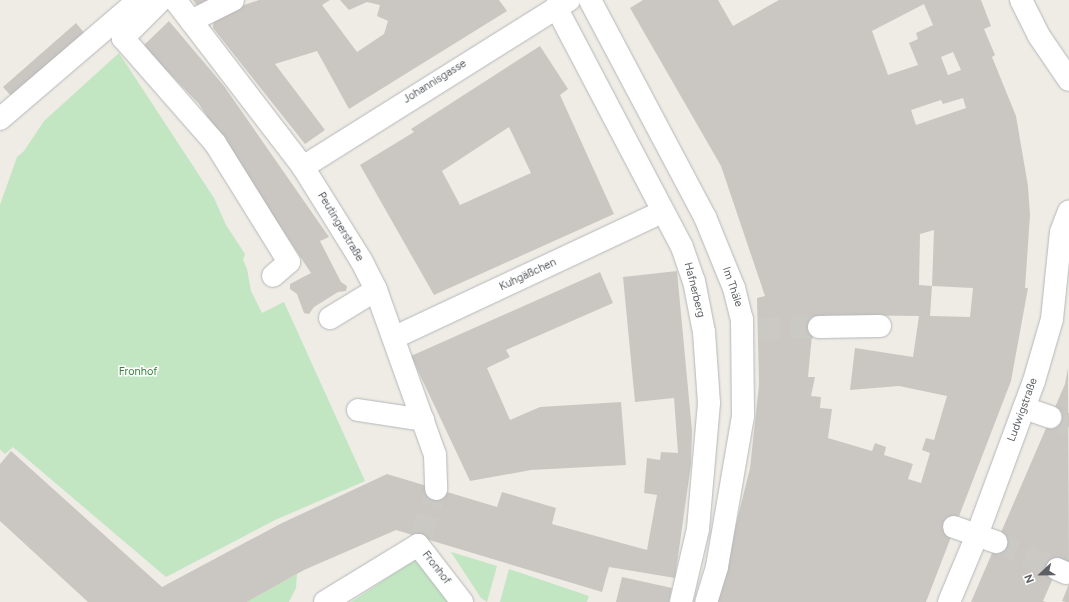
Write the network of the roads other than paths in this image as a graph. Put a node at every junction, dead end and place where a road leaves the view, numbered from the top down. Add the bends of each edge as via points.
1 (139, 0) edge
2 (161, 0) edge
3 (174, 0) edge
4 (233, 0) edge
5 (590, 0) edge
6 (1021, 0) edge
7 (563, 3) edge
8 (191, 21) junction
9 (1069, 80) edge
10 (0, 119) edge
11 (303, 167) junction
12 (1069, 211) edge
13 (662, 212) junction
14 (273, 276) dead end
15 (376, 290) junction
16 (330, 318) dead end
17 (819, 326) tunnel mouth
18 (880, 326) dead end
19 (395, 337) junction
20 (1024, 408) junction
21 (358, 410) dead end
22 (1050, 417) tunnel mouth
23 (423, 420) junction
24 (436, 489) tunnel mouth
25 (954, 527) dead end
26 (987, 539) junction
27 (325, 602) edge
28 (462, 602) edge
29 (682, 602) edge
30 (706, 602) edge
31 (948, 602) edge

1 - 10 street
2 - 14 street via 123,38 215,143 288,262
3 - 8 street, Peutingerstraße
4 - 8 street
5 - 30 street, Im Thäle via 705,218 751,329 743,416 717,567
6 - 9 street via 1039,36
7 - 11 street, Johannisgasse
7 - 13 street, Hafnerberg
8 - 11 street, Peutingerstraße
11 - 15 street, Peutingerstraße
12 - 20 street, Ludwigstraße via 1061,232 1052,319
13 - 19 street, Kuhgäßchen
13 - 29 street, Hafnerberg via 682,247 694,281 704,332 709,403 698,529
15 - 16 street
15 - 19 street, Peutingerstraße
17 - 18 street
19 - 23 street, Peutingerstraße
20 - 22 street
20 - 26 street, Ludwigstraße
21 - 23 street
23 - 24 street, Peutingerstraße via 435,455
25 - 26 street
26 - 31 street, Ludwigstraße
27 - 28 street, Fronhof via 419,541

